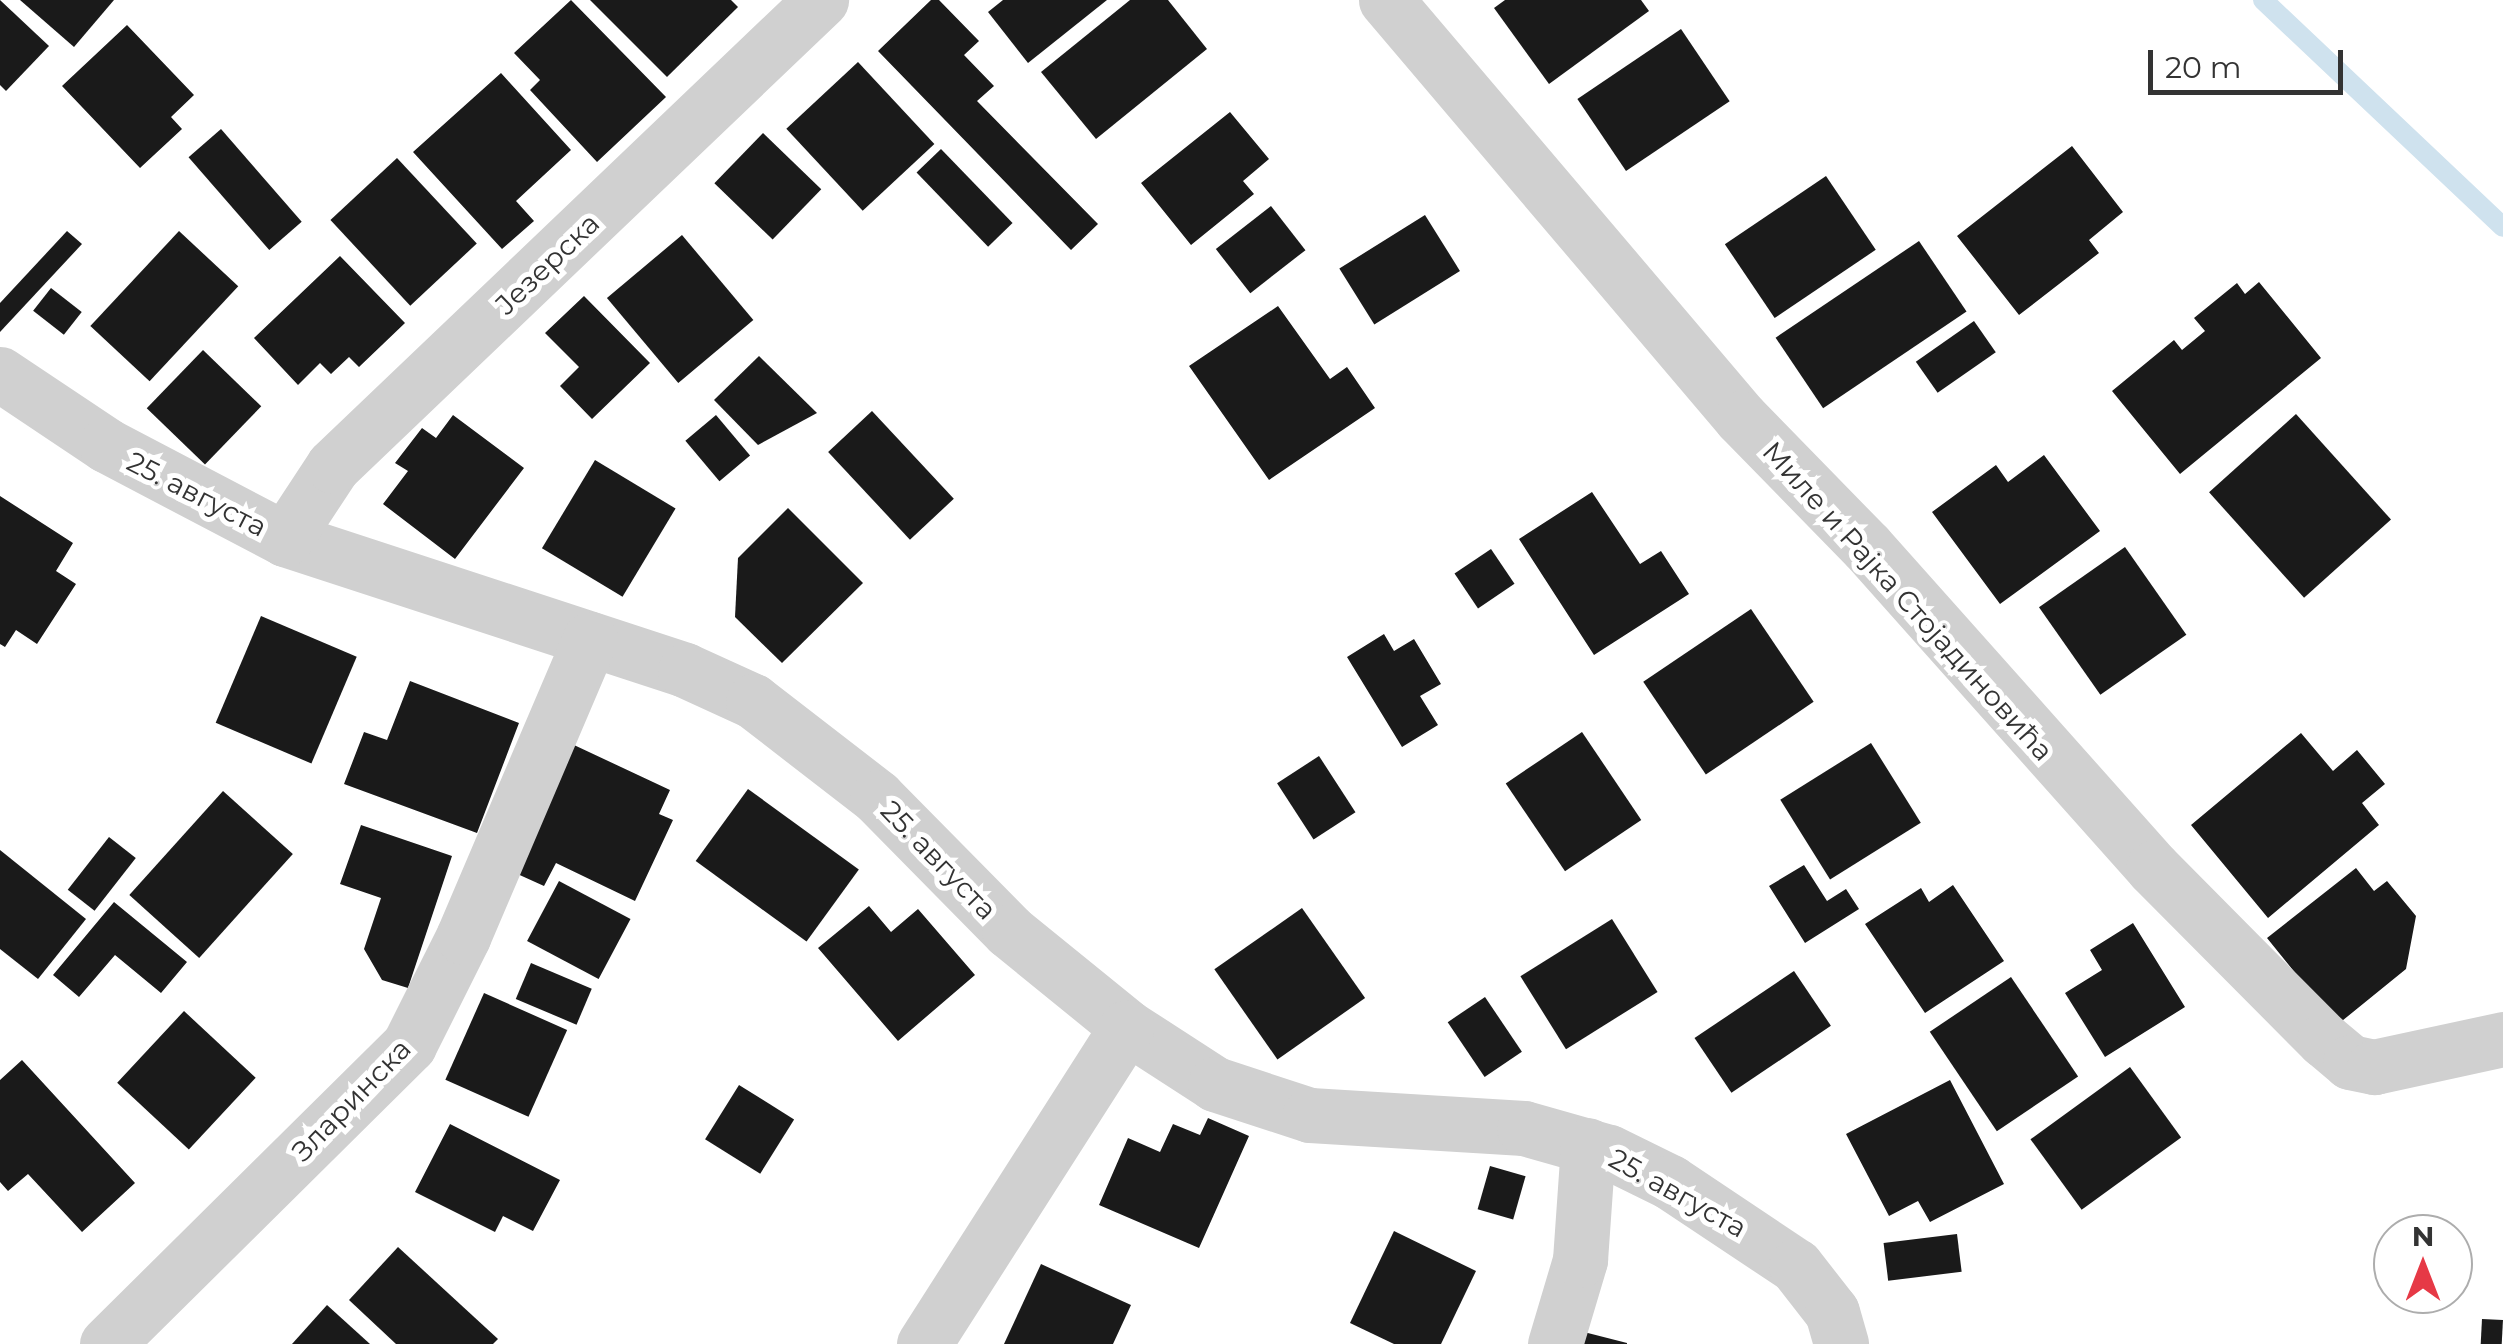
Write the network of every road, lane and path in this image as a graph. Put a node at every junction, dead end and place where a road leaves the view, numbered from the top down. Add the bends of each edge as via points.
1 (821, 0) edge
2 (1386, 0) edge
3 (0, 374) edge
4 (285, 539) junction
5 (590, 640) junction
6 (1127, 1027) junction
7 (2503, 1039) edge
8 (1588, 1146) junction
9 (107, 1344) edge
10 (924, 1344) edge
11 (1555, 1344) edge
12 (1842, 1344) edge

1 - 4 street, Језерска via 333,466
2 - 7 street, Миле и Рајка Стојадиновића via 1741,418 1867,547 2153,868 2324,1040 2350,1062 2374,1068
3 - 4 street, 25. августа via 106,446
4 - 5 street, 25. августа
5 - 6 street, 25. августа via 685,670 769,713 877,796 1008,931
5 - 9 street, Зларинска via 443,980 408,1045
6 - 8 street, 25. августа via 1215,1084 1310,1115 1478,1122
6 - 10 street
8 - 11 street via 1580,1260
8 - 12 street, 25. августа via 1701,1200 1796,1266 1832,1312

